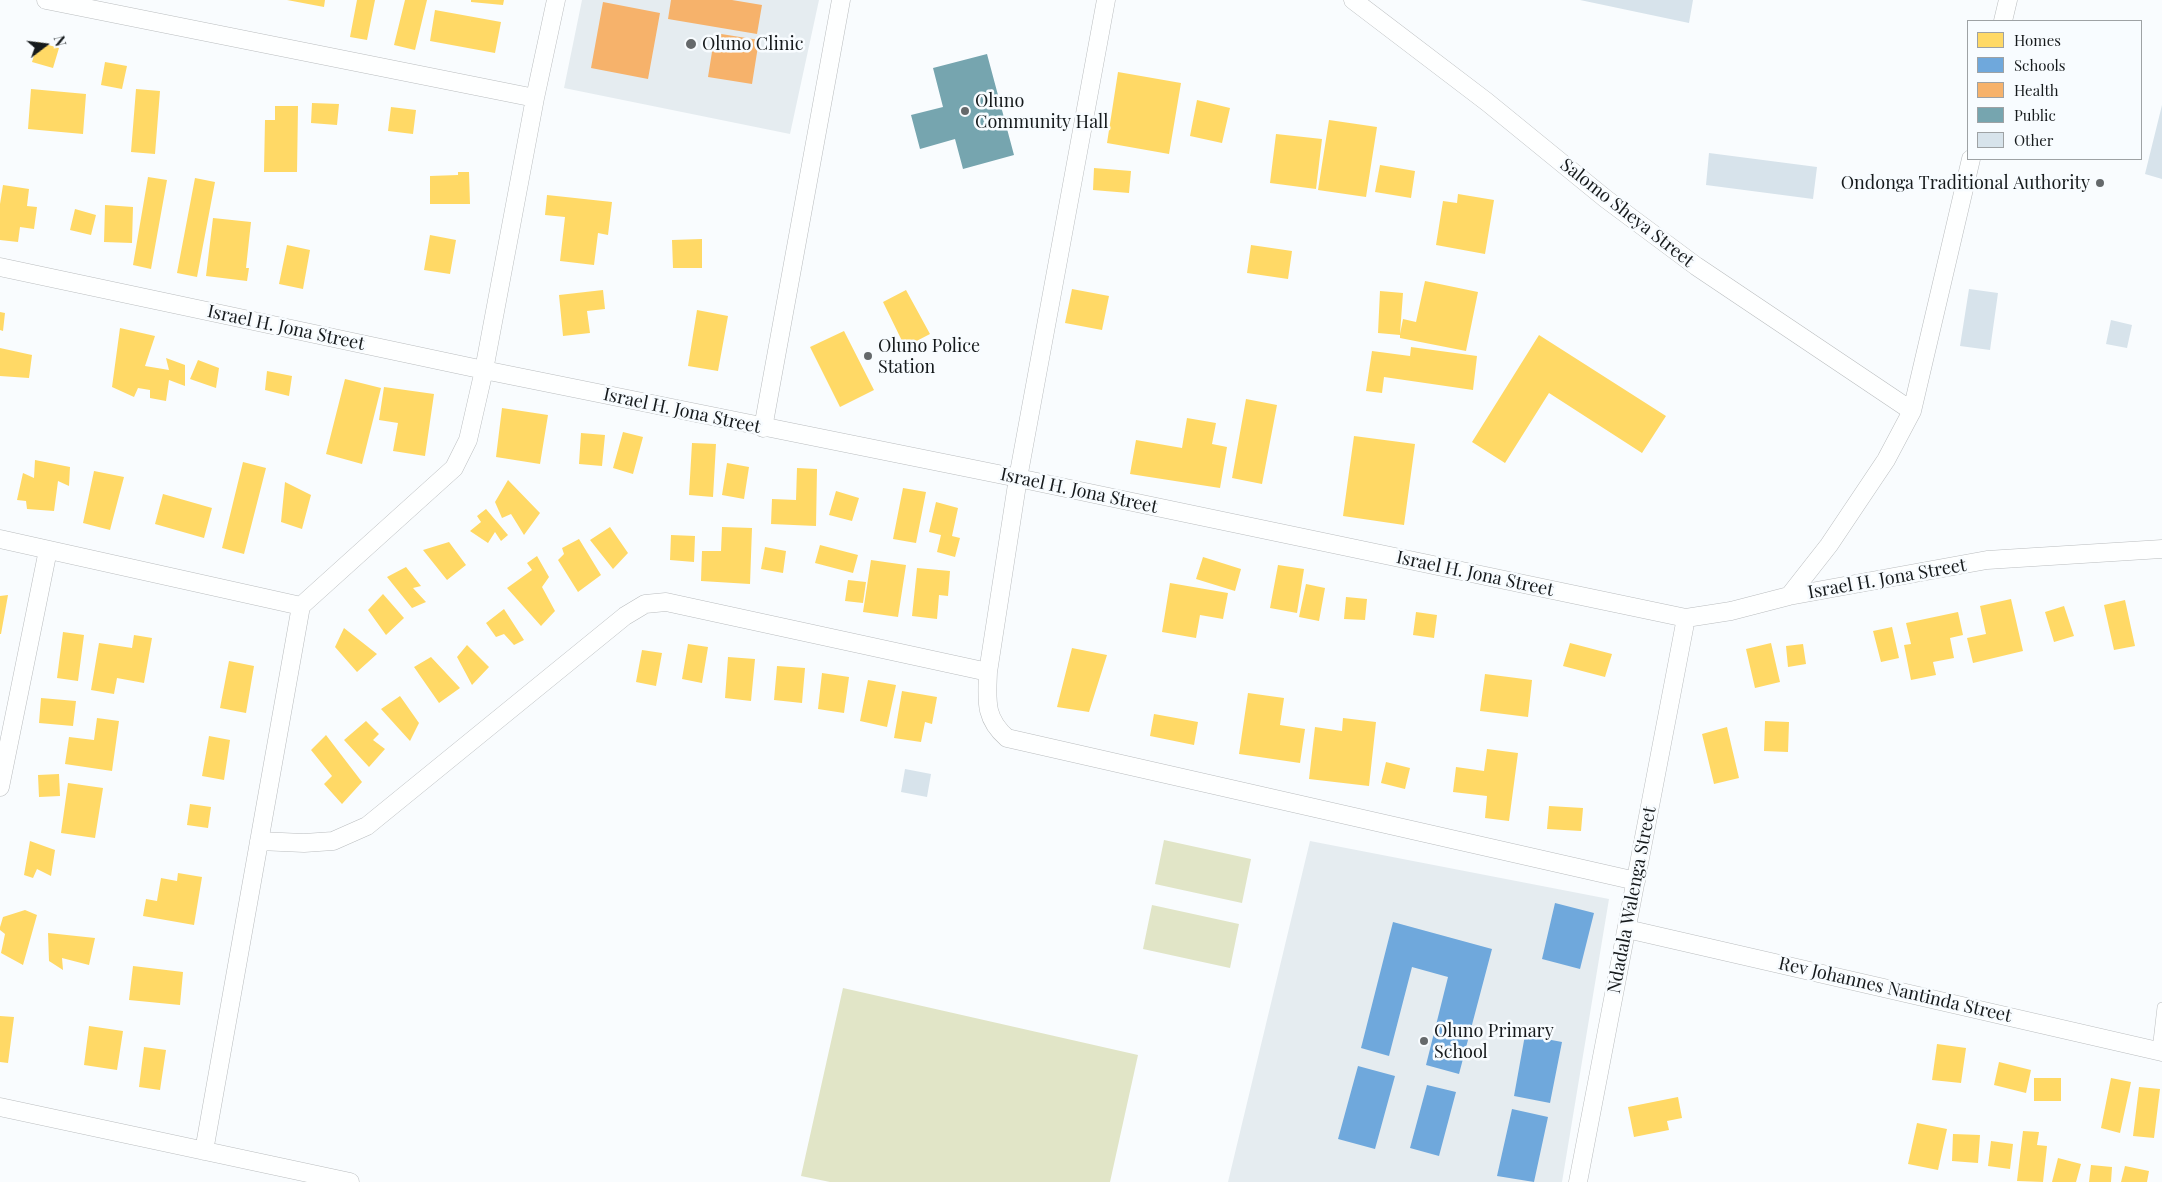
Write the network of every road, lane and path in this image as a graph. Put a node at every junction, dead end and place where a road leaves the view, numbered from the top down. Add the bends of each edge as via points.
1 (46, 0) edge
2 (556, 0) edge
3 (841, 0) edge
4 (1106, 0) edge
5 (1352, 0) edge
6 (2008, 0) edge
7 (2003, 20) edge
8 (535, 98) junction
9 (1971, 160) edge
10 (0, 267) edge
11 (484, 370) junction
12 (1912, 411) junction
13 (763, 428) junction
14 (1018, 478) junction
15 (0, 539) edge
16 (2162, 549) edge
17 (48, 550) junction
18 (1789, 596) junction
19 (302, 606) junction
20 (1686, 618) junction
21 (988, 672) junction
22 (0, 787) edge
23 (259, 842) junction
24 (1636, 881) junction
25 (1627, 929) junction
26 (2162, 1007) edge
27 (2160, 1051) edge
28 (0, 1107) edge
29 (204, 1151) junction
30 (350, 1182) edge
31 (1578, 1182) edge

1 - 8 street
2 - 8 street
3 - 13 street
4 - 14 street
5 - 12 street, Salomo Sheya Street via 1696,266
6 - 7 street
8 - 11 street
9 - 12 street
10 - 11 street, Israel H. Jona Street
11 - 13 street, Israel H. Jona Street
11 - 19 street via 468,440 454,468
12 - 18 street via 1886,460 1829,545
13 - 14 street, Israel H. Jona Street
14 - 20 street, Israel H. Jona Street
14 - 21 street
15 - 17 street
16 - 18 street, Israel H. Jona Street via 1987,560
17 - 19 street
17 - 22 street
18 - 20 street, Israel H. Jona Street
19 - 23 street
20 - 24 street, Ndadala Walenga Street
21 - 23 street via 666,602 645,604 625,616 367,826 333,841
21 - 24 street via 988,715 1006,738
23 - 29 street
24 - 25 street, Ndadala Walenga Street
25 - 27 street, Rev Johannes Nantinda Street
25 - 31 street, Ndadala Walenga Street
26 - 27 lane
28 - 29 street
29 - 30 street

